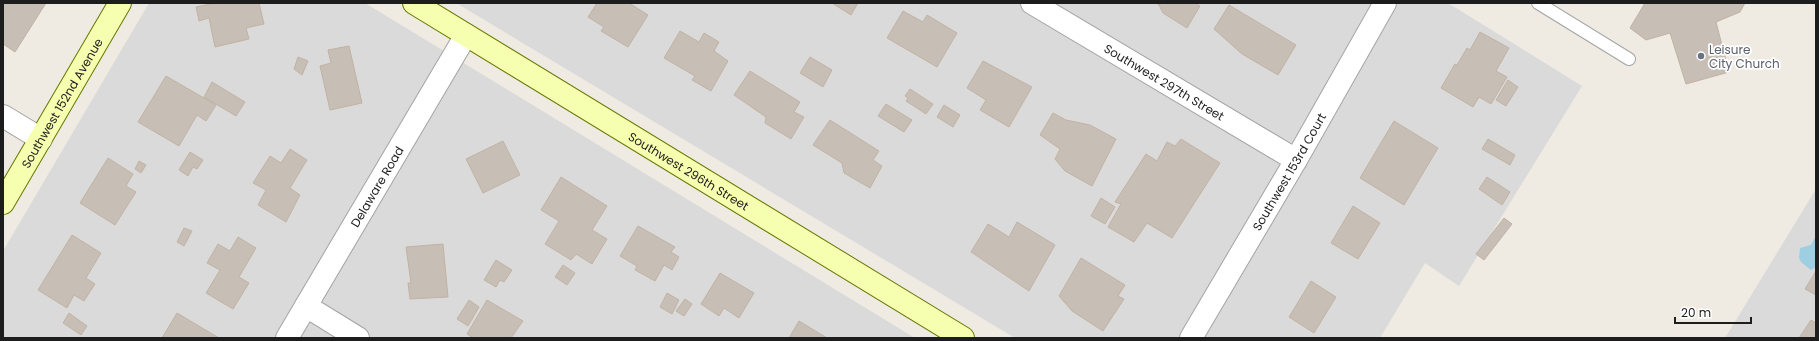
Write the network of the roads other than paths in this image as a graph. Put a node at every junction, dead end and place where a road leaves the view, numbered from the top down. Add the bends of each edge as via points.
1 (120, 3) edge
2 (414, 3) edge
3 (1032, 3) edge
4 (1385, 3) edge
5 (1538, 3) edge
6 (466, 35) junction
7 (1629, 59) dead end
8 (3, 116) edge
9 (41, 139) junction
10 (1296, 160) junction
11 (3, 203) edge
12 (306, 306) junction
13 (287, 338) edge
14 (358, 338) edge
15 (963, 338) edge
16 (1191, 338) edge

1 - 9 street, Southwest 152nd Avenue
2 - 6 street, Southwest 296th Street
3 - 10 street, Southwest 297th Street
4 - 10 street, Southwest 153rd Court
5 - 7 lane
6 - 12 street, Delaware Road
6 - 15 street, Southwest 296th Street
8 - 9 street
9 - 11 street, Southwest 152nd Avenue
10 - 16 street, Southwest 153rd Court
12 - 13 street, Delaware Road
12 - 14 street

